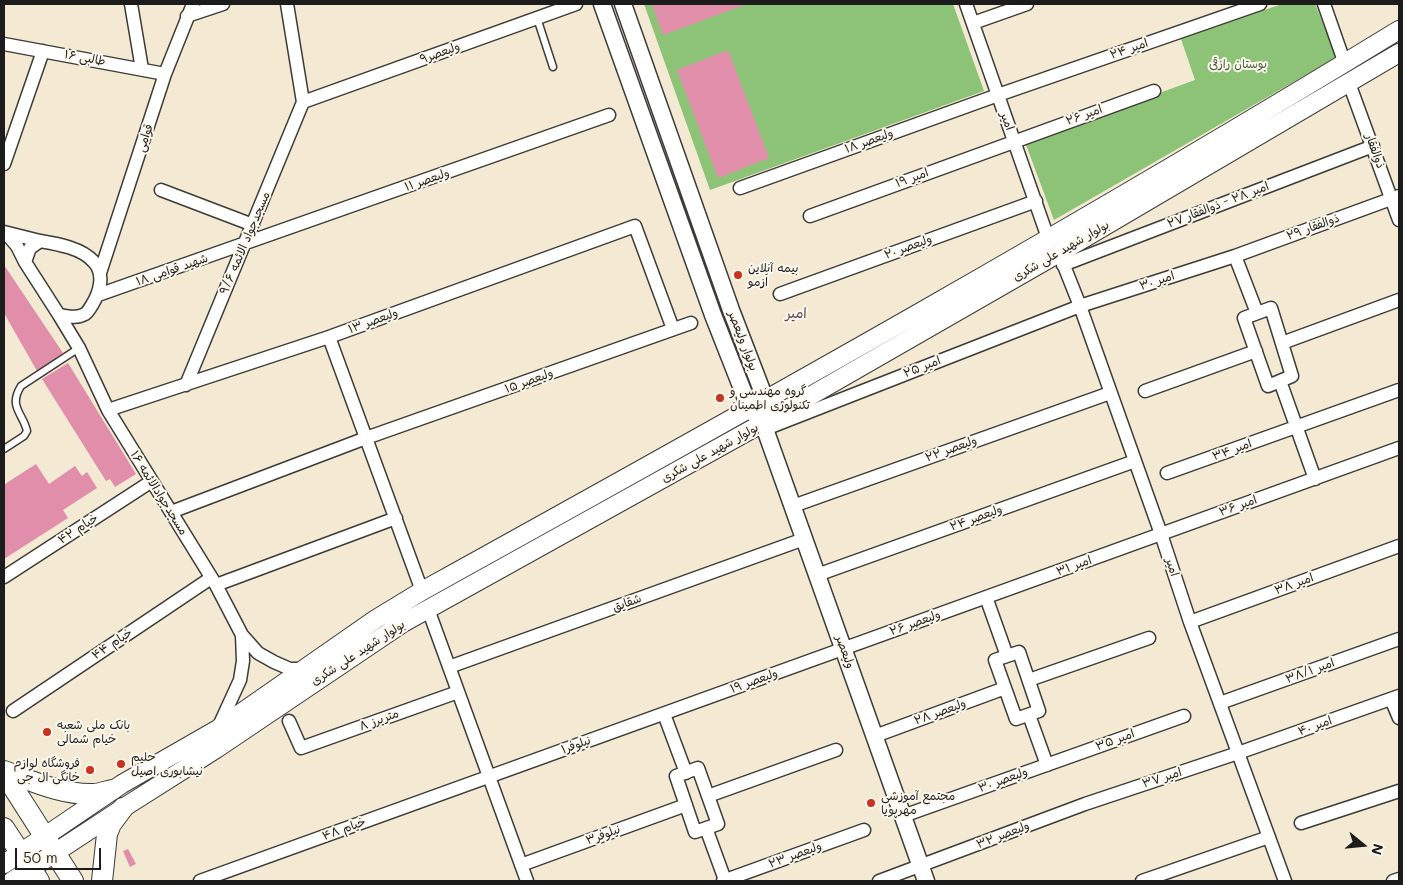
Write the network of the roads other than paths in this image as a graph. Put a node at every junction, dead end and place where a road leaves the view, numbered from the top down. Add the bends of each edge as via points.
1 (131, 4) edge
2 (193, 4) edge
3 (223, 4) edge
4 (287, 4) edge
5 (576, 4) edge
6 (602, 4) edge
7 (624, 4) edge
8 (966, 4) edge
9 (1027, 4) edge
10 (1260, 4) edge
11 (1324, 4) edge
12 (187, 16) junction
13 (537, 18) junction
14 (973, 23) junction
15 (1399, 30) edge
16 (4, 44) edge
17 (43, 51) junction
18 (1399, 53) edge
19 (1345, 64) junction
20 (553, 67) dead end
21 (142, 69) junction
22 (165, 74) junction
23 (1350, 83) junction
24 (1154, 90) dead end
25 (998, 95) junction
26 (303, 102) junction
27 (609, 115) dead end
28 (1014, 140) junction
29 (1373, 146) junction
30 (1186, 157) junction
31 (4, 164) edge
32 (1195, 173) junction
33 (740, 188) dead end
34 (162, 190) dead end
35 (1396, 197) edge
36 (1036, 201) junction
37 (810, 216) dead end
38 (1399, 220) edge
39 (253, 225) junction
40 (5, 233) edge
41 (1048, 238) junction
42 (111, 241) junction
43 (40, 242) junction
44 (245, 244) junction
45 (87, 255) junction
46 (1235, 256) junction
47 (1061, 259) junction
48 (25, 262) junction
49 (100, 273) junction
50 (780, 294) dead end
51 (98, 295) junction
52 (1399, 300) edge
53 (1080, 306) junction
54 (87, 313) junction
55 (1257, 313) junction
56 (59, 315) junction
57 (691, 323) dead end
58 (672, 330) junction
59 (329, 337) junction
60 (1282, 343) junction
61 (79, 348) junction
62 (1256, 351) junction
63 (1280, 381) junction
64 (186, 385) junction
65 (1399, 390) edge
66 (1145, 391) dead end
67 (1110, 393) junction
68 (766, 401) junction
69 (750, 409) junction
70 (108, 410) junction
71 (764, 426) junction
72 (1296, 427) junction
73 (366, 438) junction
74 (686, 445) junction
75 (4, 448) edge
76 (1399, 448) edge
77 (1135, 461) junction
78 (693, 462) junction
79 (1168, 473) dead end
80 (1315, 479) junction
81 (152, 482) junction
82 (792, 506) junction
83 (171, 512) junction
84 (396, 518) junction
85 (1161, 534) junction
86 (804, 539) junction
87 (1399, 547) edge
88 (817, 575) junction
89 (4, 577) edge
90 (214, 581) junction
91 (422, 591) junction
92 (986, 598) junction
93 (428, 609) junction
94 (1190, 622) junction
95 (242, 635) junction
96 (1149, 638) dead end
97 (1399, 639) edge
98 (844, 649) junction
99 (1007, 656) junction
100 (449, 667) junction
101 (305, 670) junction
102 (1029, 680) junction
103 (1005, 688) junction
104 (458, 692) junction
105 (1395, 697) edge
106 (1220, 703) junction
107 (13, 711) dead end
108 (664, 714) junction
109 (1029, 715) junction
110 (1184, 716) dead end
111 (1399, 718) edge
112 (289, 721) dead end
113 (218, 729) junction
114 (874, 736) junction
115 (836, 750) dead end
116 (1238, 753) junction
117 (1046, 765) junction
118 (4, 772) edge
119 (686, 773) junction
120 (489, 777) junction
121 (112, 790) junction
122 (1399, 791) edge
123 (708, 796) junction
124 (686, 804) junction
125 (1085, 804) joint
126 (123, 808) junction
127 (903, 816) junction
128 (1301, 824) dead end
129 (4, 828) edge
130 (706, 828) junction
131 (864, 830) dead end
132 (1269, 837) junction
133 (50, 844) junction
134 (4, 864) edge
135 (521, 865) junction
136 (30, 868) edge
137 (924, 874) edge
138 (1399, 879) edge
139 (12, 881) edge
140 (73, 881) edge
141 (102, 881) edge
142 (200, 881) edge
143 (527, 881) edge
144 (724, 881) edge
145 (879, 881) edge
146 (1142, 881) edge
147 (1285, 881) edge
148 (1393, 881) edge

1 - 21 street
2 - 12 street, قوامی
3 - 12 street
4 - 26 street
5 - 13 street, ولیعصر۹
6 - 69 street, بولوار ولیعصر
7 - 68 street, بولوار ولیعصر
8 - 14 street, امیر
9 - 14 street
10 - 25 street, امیر ۲۴
11 - 19 street
12 - 22 street, قوامی
13 - 20 lane
13 - 26 street, ولیعصر۹
14 - 25 street, امیر
15 - 19 main road, بولوار شهید علی شکری
16 - 17 street, طالبی ۱۶
17 - 21 street, طالبی ۱۶
17 - 31 street
18 - 23 main road, بولوار شهید علی شکری
19 - 30 main road, بولوار شهید علی شکری
21 - 22 street, طالبی ۱۶
22 - 42 street, قوامی
23 - 29 street, ذوالفقار
23 - 32 main road, بولوار شهید علی شکری
24 - 28 street, امیر ۲۶
25 - 28 street, امیر
25 - 33 street, ولیعصر ۱۸
26 - 39 street, مسجدجواد الائمه ۹/۶
27 - 44 street, ولیعصر ۱۱
28 - 36 street, امیر
28 - 37 street, امیر ۱۹
29 - 35 street, ذوالفقار
29 - 47 street, امیر ۲۸ - ذوالفقار ۲۷
30 - 32 main road
30 - 41 main road, بولوار شهید علی شکری
32 - 47 main road, بولوار شهید علی شکری
34 - 39 street
35 - 38 street, ذوالفقار
35 - 46 street, ذوالفقار ۲۹
36 - 41 street, امیر
36 - 50 street, ولیعصر ۲۰
39 - 44 street, مسجدجواد الائمه ۹/۶
40 - 43 street
40 - 48 street
41 - 68 main road, بولوار شهید علی شکری
42 - 45 street via 98,253
42 - 49 street, قوامی
43 - 45 street via 57,244
43 - 48 street via 30,248
44 - 51 street, شهید قوامی ۱۸
44 - 64 street, مسجدجواد الائمه ۹/۶
45 - 49 street
46 - 53 street, امیر ۳۰
46 - 55 street
47 - 53 street, امیر
47 - 71 main road, بولوار شهید علی شکری
48 - 56 street
49 - 51 street
51 - 54 street
52 - 60 street
53 - 67 street, امیر
53 - 71 street, امیر ۲۵
54 - 56 street via 74,318
54 - 61 street via 77,333
55 - 60 street via 1271,308
55 - 62 street via 1244,318
56 - 61 street, مسجدجوادالائمه ۱۶
57 - 58 street, ولیعصر ۱۵
58 - 59 street, ولیعصر ۱۳ via 635,226
58 - 73 street, ولیعصر ۱۵
59 - 64 street, ولیعصر ۱۳
59 - 73 street
60 - 63 street via 1292,376
61 - 70 street, مسجدجوادالائمه ۱۶
61 - 75 lane via 20,386 15,402 27,431
62 - 63 street via 1268,386
62 - 66 street
63 - 72 street
64 - 70 street, ولیعصر ۱۳
65 - 72 street, امیر ۳۴
67 - 77 street, امیر
67 - 82 street, ولیعصر ۲۲
68 - 69 main road, بولوار شهید علی شکری
68 - 71 street, بولوار ولیعصر
69 - 71 street, بولوار ولیعصر
69 - 74 main road, بولوار شهید علی شکری
70 - 81 street, مسجدجوادالائمه ۱۶
71 - 78 main road, بولوار شهید علی شکری
71 - 82 street, ولیعصر
72 - 79 street, امیر ۳۴
72 - 80 street
73 - 83 street, ولیعصر ۱۵
73 - 84 street
74 - 78 main road
74 - 91 main road, بولوار شهید علی شکری
76 - 80 street, امیر ۳۶
77 - 85 street, امیر
77 - 88 street, ولیعصر ۲۴
78 - 93 main road, بولوار شهید علی شکری
80 - 85 street, امیر ۳۶
81 - 83 street, مسجدجوادالائمه ۱۶
81 - 89 street, خیام ۴۲
82 - 86 street, ولیعصر
83 - 90 street, مسجدجوادالائمه ۱۶
84 - 90 street, خیام ۴۴
84 - 91 street
85 - 92 street, امیر ۳۱
85 - 94 street, امیر
86 - 88 street, ولیعصر
86 - 100 street, شقایق
87 - 94 street, امیر ۳۸
88 - 98 street, ولیعصر
90 - 95 street, مسجدجوادالائمه ۱۶
90 - 107 street, خیام ۴۴
91 - 101 main road, بولوار شهید علی شکری via 376,619
92 - 98 street, ولیعصر ۲۶
92 - 99 street
93 - 100 street
93 - 126 main road, بولوار شهید علی شکری
94 - 106 street, امیر
95 - 101 street via 258,653 274,662 290,669
95 - 113 street via 240,680
96 - 102 street
97 - 106 street, امیر ۳۸/۱
98 - 108 street, ولیعصر ۱۹
98 - 114 street, ولیعصر
99 - 102 street via 1019,652
99 - 103 street via 995,660
100 - 104 street
101 - 113 main road, بولوار شهید علی شکری
102 - 109 street via 1039,711
103 - 109 street via 1016,719
103 - 114 street, ولیعصر ۲۸
104 - 112 street, ۸ متریرز via 300,748
104 - 120 street
105 - 111 street
105 - 116 street, امیر ۴۰
106 - 116 street, امیر
108 - 119 street
108 - 120 street, نیلوفر۱
109 - 117 street
110 - 117 street, امیر ۳۵
113 - 121 main road, بولوار شهید علی شکری
114 - 127 street, ولیعصر
115 - 123 street
116 - 125 street, امیر ۳۷
116 - 132 street, امیر
117 - 127 street, ولیعصر ۳۰
118 - 121 main road via 64,791 94,794
118 - 133 main road
119 - 123 street via 698,768
119 - 124 street via 676,776
120 - 135 street
120 - 142 street, خیام ۴۸
121 - 133 main road, بولوار شهید علی شکری
122 - 128 street
123 - 130 street via 718,824
124 - 130 street via 695,832
124 - 135 street, نیلوفر۳
125 - 137 street, ولیعصر ۳۲
126 - 133 main road, بولوار شهید علی شکری
126 - 141 main road via 107,834
127 - 137 street, ولیعصر
129 - 136 main road
130 - 144 street
131 - 144 street, ولیعصر ۲۳
132 - 146 street
132 - 147 street, امیر
133 - 136 main road, بولوار شهید علی شکری
133 - 140 main road
134 - 136 main road
135 - 143 street
136 - 139 main road
137 - 145 street, ولیعصر ۳۲
138 - 148 street

